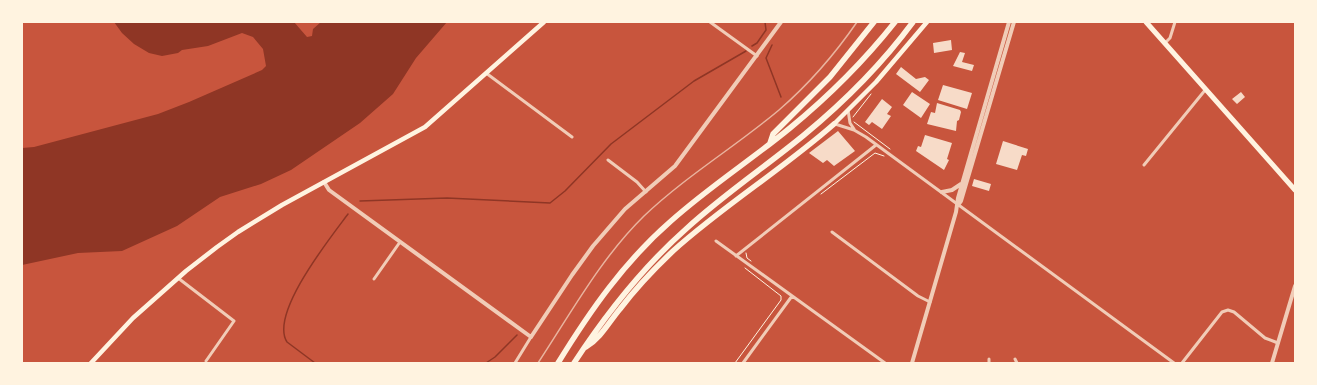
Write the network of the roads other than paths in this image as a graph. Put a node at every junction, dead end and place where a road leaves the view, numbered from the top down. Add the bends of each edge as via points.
1 (544, 22) edge
2 (710, 22) edge
3 (781, 22) edge
4 (874, 22) edge
5 (895, 22) edge
6 (913, 22) edge
7 (927, 22) edge
8 (1009, 22) edge
9 (1014, 22) edge
10 (1146, 22) edge
11 (1175, 22) edge
12 (1165, 43) junction
13 (757, 56) junction
14 (486, 73) junction
15 (1206, 90) junction
16 (848, 110) junction
17 (834, 124) junction
18 (854, 130) junction
19 (572, 137) dead end
20 (770, 143) junction
21 (876, 144) junction
22 (608, 160) dead end
23 (1144, 165) dead end
24 (324, 182) junction
25 (961, 184) junction
26 (1295, 190) edge
27 (646, 192) junction
28 (942, 192) junction
29 (958, 205) junction
30 (832, 232) dead end
31 (716, 241) dead end
32 (400, 242) junction
33 (736, 256) junction
34 (178, 278) junction
35 (374, 279) dead end
36 (1295, 286) edge
37 (792, 296) junction
38 (930, 302) junction
39 (531, 337) junction
40 (1278, 343) junction
41 (583, 350) junction
42 (206, 361) dead end
43 (91, 363) edge
44 (515, 363) edge
45 (558, 363) edge
46 (574, 363) edge
47 (743, 363) edge
48 (885, 363) edge
49 (912, 363) edge
50 (1174, 363) edge
51 (1182, 363) edge
52 (1272, 363) edge

1 - 14 main road
2 - 13 street
3 - 13 street
4 - 20 highway via 830,77 773,134
5 - 20 highway via 854,70
6 - 41 highway via 879,62 823,118 703,214 665,248 618,300
7 - 16 main road via 876,82
8 - 25 street
9 - 29 street via 977,151
10 - 12 main road
11 - 12 street via 1170,38
12 - 15 main road
13 - 27 street via 686,153
14 - 19 street
14 - 24 main road via 425,127
15 - 23 street
15 - 26 main road
16 - 17 main road
16 - 18 street
17 - 18 street
17 - 41 highway via 798,155 715,215 672,252 633,293 595,342
18 - 21 street
20 - 45 highway via 684,210 642,248 598,301
21 - 28 street
21 - 33 street
22 - 27 street
24 - 32 street via 329,190
24 - 34 main road via 238,232
25 - 28 street via 952,190
25 - 29 street
27 - 39 street via 625,209 593,246
28 - 29 street
29 - 38 street
29 - 50 street
30 - 38 street via 918,296
31 - 33 street
32 - 35 street
32 - 39 street
33 - 37 street
34 - 42 street via 234,321
34 - 43 main road via 121,330
36 - 40 street
37 - 47 street
37 - 48 street
38 - 49 street
39 - 44 street
40 - 51 street via 1266,338 1228,310 1222,312
40 - 52 street
41 - 46 highway

